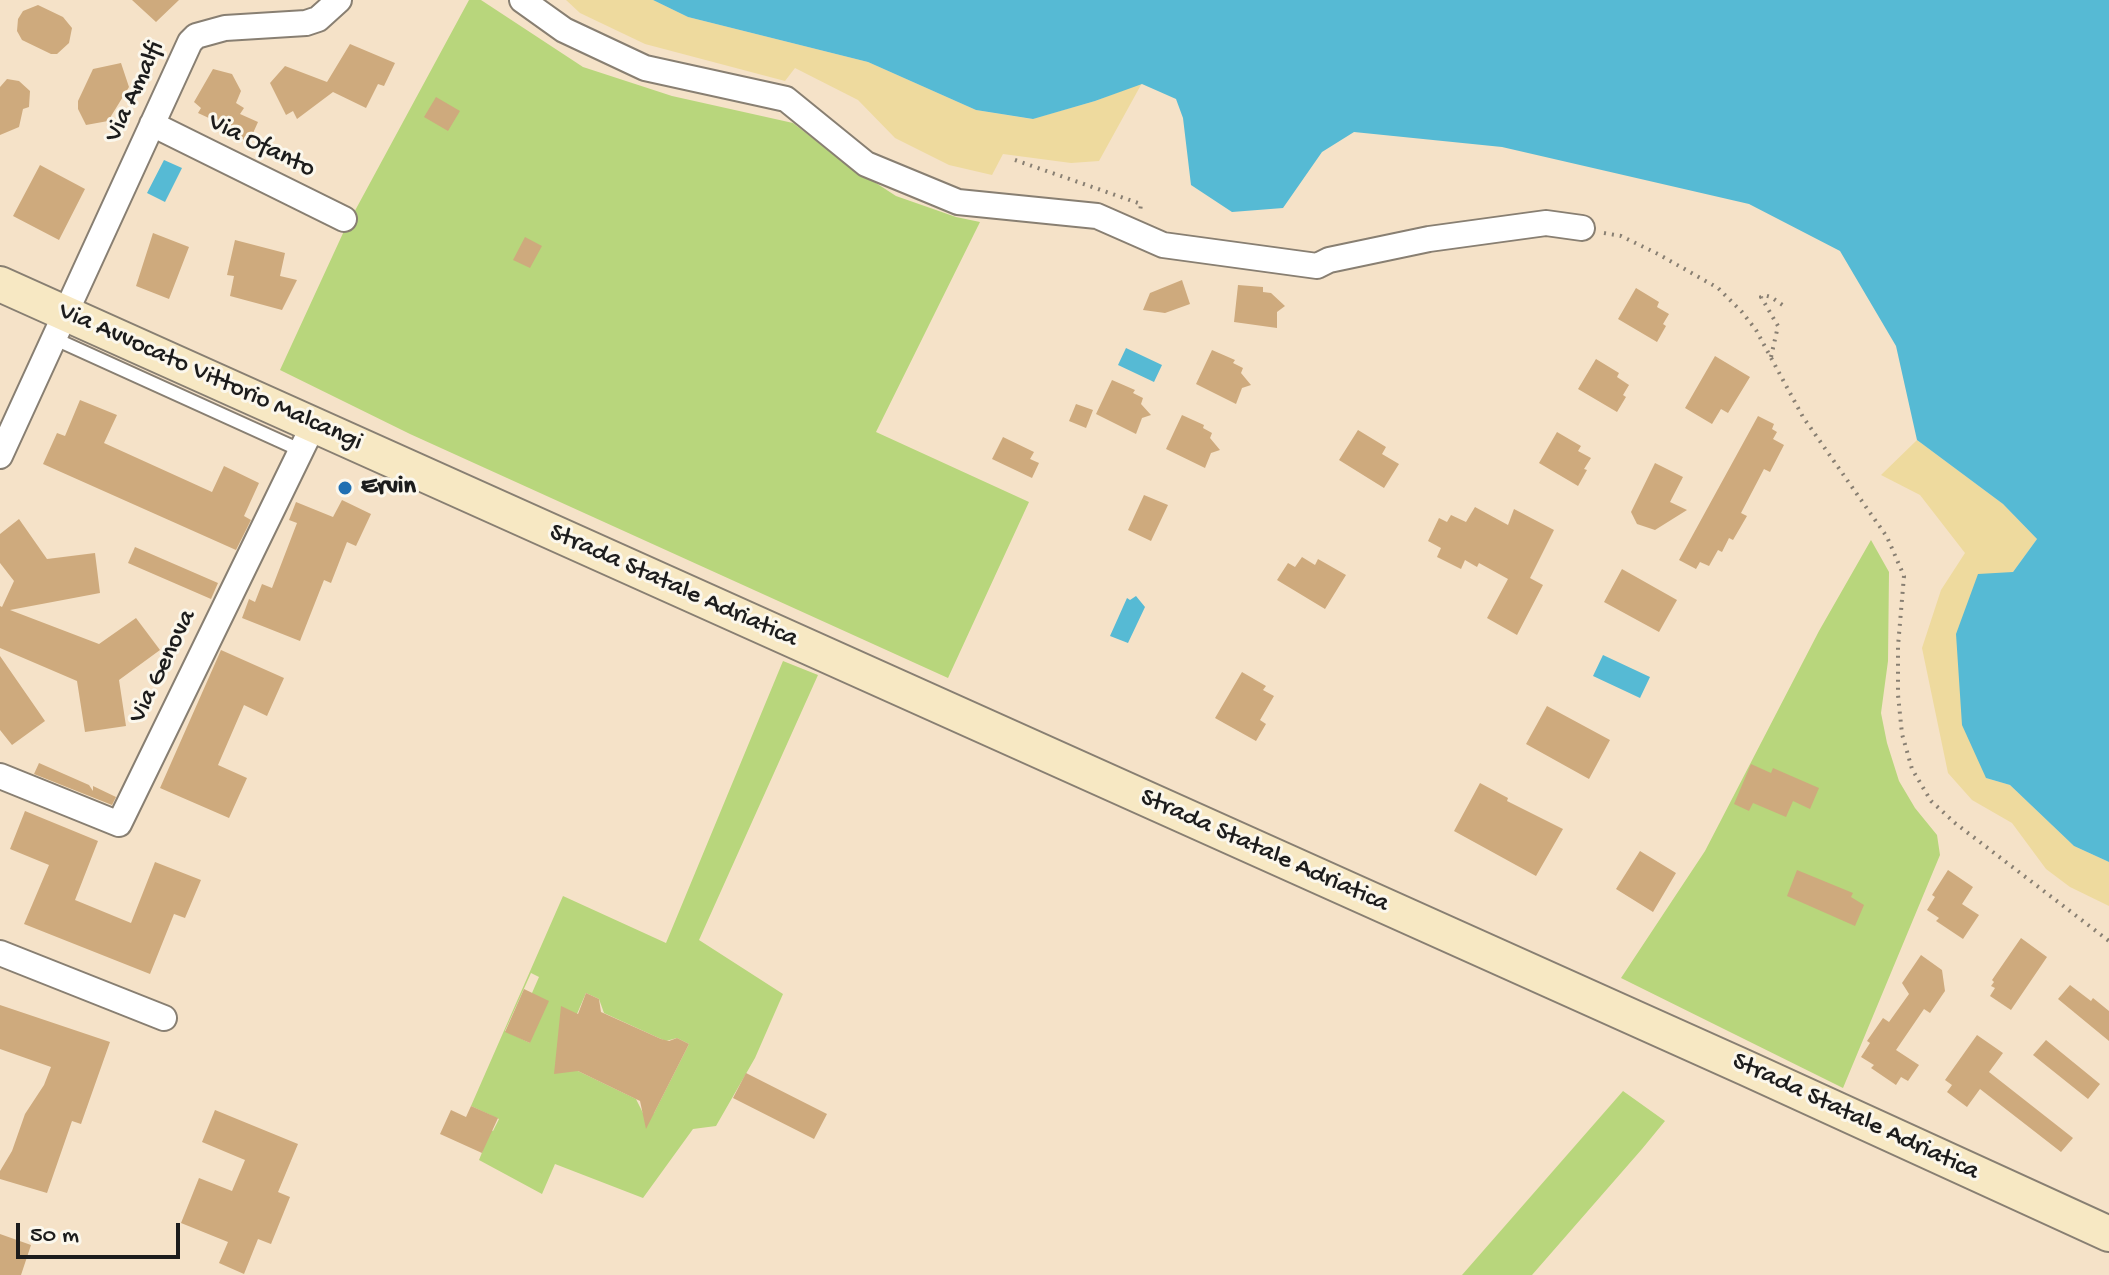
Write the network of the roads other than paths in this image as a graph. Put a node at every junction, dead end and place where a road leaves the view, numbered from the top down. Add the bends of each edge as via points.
1 (339, 0) edge
2 (522, 0) edge
3 (152, 124) junction
4 (344, 219) dead end
5 (1582, 228) road end
6 (0, 284) edge
7 (66, 323) junction
8 (307, 438) junction
9 (0, 456) edge
10 (419, 472) joint
11 (2, 784) edge
12 (0, 953) edge
13 (164, 1018) dead end
14 (2109, 1234) edge

1 - 3 street, Via Amalfi via 306,23 225,28 196,36
2 - 5 street via 564,30 645,68 786,99 866,164 958,202 1097,216 1163,245 1317,266 1429,239 1546,223
3 - 4 street, Via Ofanto
3 - 7 street, Via Amalfi
6 - 7 main road, Via Avvocato Vittorio Malcangi
7 - 8 main road, Via Avvocato Vittorio Malcangi
7 - 9 street, Via Amalfi
8 - 10 main road, Via Avvocato Vittorio Malcangi
8 - 11 street, Via Genova via 119,824
10 - 14 main road, Strada Statale Adriatica
12 - 13 street

